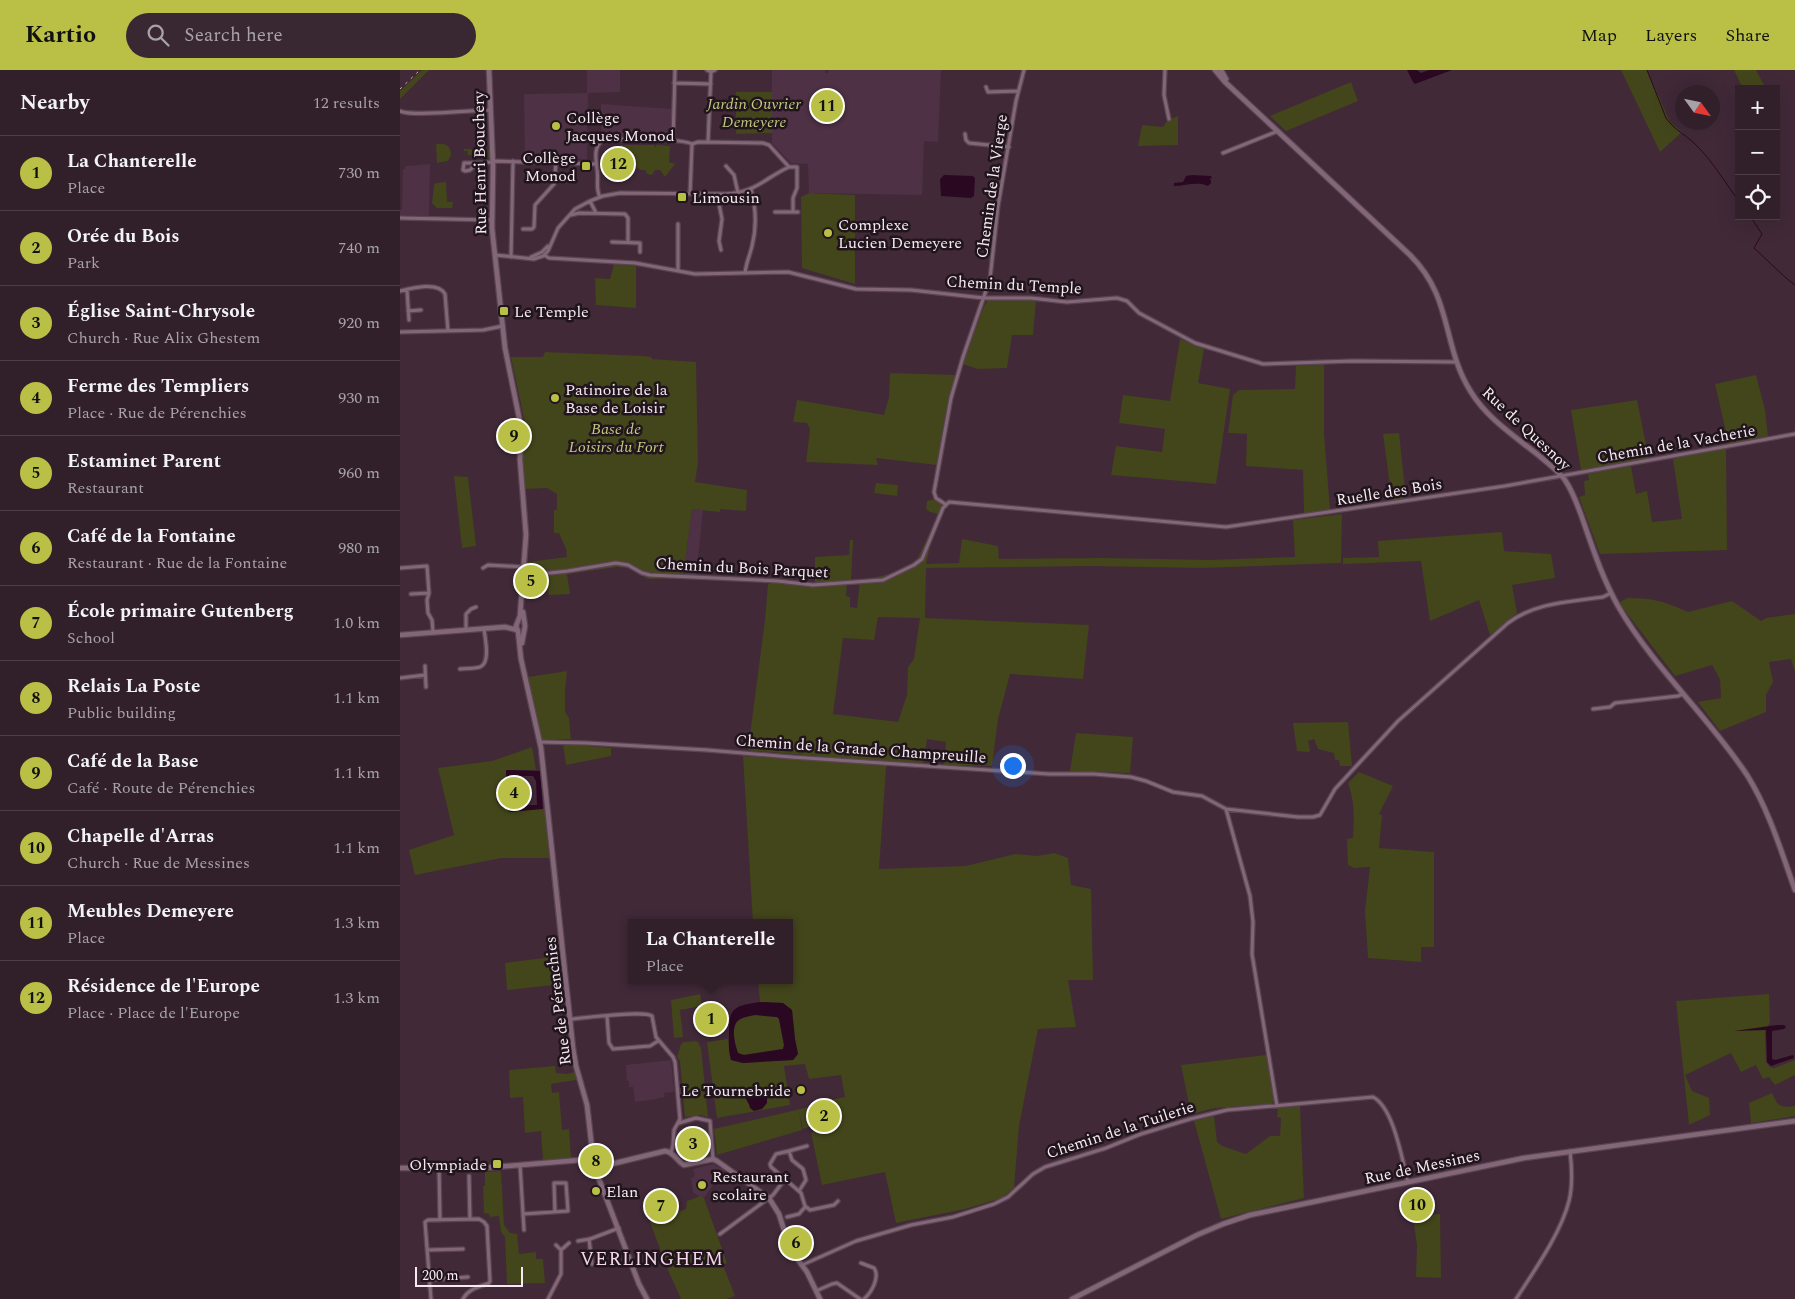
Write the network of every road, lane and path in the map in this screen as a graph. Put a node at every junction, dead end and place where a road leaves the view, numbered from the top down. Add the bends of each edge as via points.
1 (490, 70) edge
2 (675, 70) edge
3 (1024, 70) edge
4 (1165, 70) edge
5 (1215, 70) edge
6 (1221, 70) edge
7 (711, 71) edge
8 (674, 83) junction
9 (711, 84) junction
10 (986, 87) dead end
11 (1018, 91) junction
12 (1242, 96) junction
13 (491, 110) junction
14 (400, 111) edge
15 (1169, 119) dead end
16 (1278, 131) junction
17 (965, 134) dead end
18 (673, 141) junction
19 (708, 142) junction
20 (692, 144) junction
21 (1009, 147) junction
22 (1223, 153) dead end
23 (493, 161) junction
24 (513, 161) junction
25 (477, 162) dead end
26 (556, 162) junction
27 (595, 164) junction
28 (726, 166) dead end
29 (789, 167) junction
30 (752, 189) junction
31 (738, 193) junction
32 (690, 194) junction
33 (717, 194) junction
34 (600, 197) junction
35 (590, 201) junction
36 (592, 209) junction
37 (775, 212) dead end
38 (590, 213) junction
39 (596, 213) junction
40 (569, 215) junction
41 (400, 218) edge
42 (492, 220) junction
43 (678, 224) dead end
44 (522, 229) dead end
45 (612, 242) dead end
46 (628, 242) junction
47 (720, 250) dead end
48 (640, 252) dead end
49 (545, 253) junction
50 (495, 255) junction
51 (511, 257) junction
52 (678, 271) junction
53 (745, 273) junction
54 (407, 290) junction
55 (400, 291) edge
56 (984, 298) junction
57 (421, 310) dead end
58 (408, 311) junction
59 (409, 320) dead end
60 (503, 326) junction
61 (448, 331) junction
62 (400, 332) edge
63 (1458, 362) junction
64 (1795, 434) edge
65 (1562, 476) junction
66 (945, 504) junction
67 (524, 567) junction
68 (400, 568) edge
69 (483, 568) dead end
70 (523, 576) junction
71 (429, 593) junction
72 (522, 593) junction
73 (1611, 593) junction
74 (411, 594) dead end
75 (476, 607) dead end
76 (524, 626) junction
77 (517, 627) junction
78 (484, 629) junction
79 (466, 630) junction
80 (433, 632) junction
81 (400, 635) edge
82 (425, 666) dead end
83 (523, 666) junction
84 (460, 669) dead end
85 (425, 675) junction
86 (400, 678) edge
87 (426, 686) dead end
88 (1683, 694) junction
89 (1593, 709) dead end
90 (540, 742) junction
91 (1226, 809) junction
92 (1795, 890) edge
93 (607, 1016) junction
94 (570, 1019) junction
95 (658, 1041) junction
96 (1277, 1106) junction
97 (1795, 1121) edge
98 (679, 1124) junction
99 (807, 1146) dead end
100 (789, 1151) junction
101 (1570, 1151) junction
102 (671, 1152) junction
103 (593, 1159) junction
104 (713, 1159) junction
105 (579, 1160) junction
106 (520, 1165) junction
107 (400, 1168) edge
108 (595, 1168) junction
109 (439, 1169) junction
110 (469, 1176) dead end
111 (785, 1179) junction
112 (1408, 1182) junction
113 (798, 1190) junction
114 (770, 1198) junction
115 (838, 1201) dead end
116 (805, 1206) junction
117 (556, 1212) junction
118 (523, 1214) junction
119 (788, 1217) dead end
120 (470, 1219) junction
121 (440, 1220) junction
122 (619, 1228) junction
123 (524, 1230) dead end
124 (720, 1234) dead end
125 (589, 1239) junction
126 (578, 1241) dead end
127 (570, 1243) dead end
128 (556, 1245) dead end
129 (463, 1249) dead end
130 (427, 1250) junction
131 (561, 1250) junction
132 (861, 1263) dead end
133 (592, 1264) dead end
134 (802, 1265) junction
135 (468, 1277) dead end
136 (429, 1280) junction
137 (816, 1291) junction
138 (431, 1299) edge
139 (463, 1299) edge
140 (548, 1299) edge
141 (647, 1299) edge
142 (820, 1299) edge
143 (862, 1299) edge
144 (1072, 1299) edge
145 (1516, 1299) edge

1 - 13 main road, Rue Henri Bouchery
2 - 8 street
3 - 11 street, Chemin de la Vierge
4 - 15 street via 1164,95
5 - 12 main road, Rue de Quesnoy
6 - 12 main road, Rue de Quesnoy
7 - 9 street
8 - 9 street
8 - 18 street
9 - 19 street
10 - 11 street via 988,92
11 - 21 street, Chemin de la Vierge
12 - 16 main road, Rue de Quesnoy
13 - 14 street via 407,114
13 - 23 main road, Rue Henri Bouchery
16 - 22 street
16 - 63 main road, Rue de Quesnoy via 1423,269 1439,298
17 - 21 street via 968,143
18 - 20 street
18 - 27 street via 604,140 598,146
19 - 20 street
19 - 29 street via 766,143
20 - 32 street
21 - 56 street, Chemin de la Vierge via 995,227 991,275
23 - 24 street
23 - 25 street
23 - 42 main road, Rue Henri Bouchery
24 - 26 street
24 - 51 street
26 - 27 street
26 - 44 street via 554,184 535,205 534,227
27 - 34 street
28 - 31 street via 734,175
29 - 30 street
29 - 37 street via 797,167 797,188 793,198 796,212
30 - 31 street
30 - 53 street via 755,227
31 - 33 street
32 - 33 street
32 - 34 street via 620,193
33 - 47 street via 722,219
34 - 35 street
35 - 36 street
35 - 40 street
36 - 38 street
36 - 39 street
38 - 39 street
38 - 40 street
39 - 46 street via 626,215
40 - 49 street
41 - 42 street
42 - 50 main road, Rue Henri Bouchery
43 - 52 street
45 - 46 street
46 - 48 street via 640,243
49 - 51 street via 537,258
49 - 52 street, Chemin du Temple via 556,259 632,262
50 - 51 street
50 - 60 main road
52 - 53 street, Chemin du Temple via 705,275
53 - 56 street, Chemin du Temple via 788,272 856,289 911,290
54 - 55 street
54 - 58 street
54 - 61 street via 442,289
56 - 63 street, Chemin du Temple via 1063,302 1120,299 1195,343 1265,364
56 - 66 street, Chemin de la Vierge via 963,357 943,437 934,489 936,498
57 - 58 street
58 - 59 street
60 - 61 street
60 - 67 main road via 521,427 520,460 526,532
61 - 62 street
63 - 65 main road, Rue de Quesnoy via 1468,388 1483,408
64 - 65 street, Chemin de la Vacherie
65 - 66 street, Ruelle des Bois via 1220,527 959,502
65 - 73 main road, Rue de Quesnoy via 1574,495
66 - 70 street, Chemin du Bois Parquet via 922,559 883,580 813,585 647,574 616,563
67 - 69 street via 488,565
67 - 70 main road
68 - 71 street via 427,566
70 - 72 main road
71 - 74 street
71 - 80 street via 428,613
72 - 76 main road
72 - 77 main road
73 - 88 main road, Rue de Quesnoy via 1635,633
73 - 91 street, Chemin de la Grande Champreuille via 1538,606 1515,618 1408,711 1332,792 1318,816 1298,817
75 - 79 street via 466,614
76 - 77 main road via 521,622
76 - 77 main road via 522,631
76 - 83 main road
77 - 78 main road
77 - 83 main road
78 - 79 main road
78 - 84 street via 485,663 480,667
79 - 80 main road
80 - 81 main road
82 - 85 street
83 - 90 main road, Rue de Pérenchies
85 - 86 street
85 - 87 street
88 - 89 street
88 - 92 main road, Rue de Quesnoy via 1755,788
90 - 91 street, Chemin de la Grande Champreuille via 1118,776 1143,780 1173,792 1202,796
90 - 94 main road, Rue de Pérenchies
91 - 96 street via 1250,896 1252,954
93 - 94 street
93 - 95 street via 649,1014 654,1019
93 - 95 street via 609,1043 613,1048 650,1046
94 - 103 main road, Rue de Pérenchies via 587,1105
95 - 98 street via 675,1060
96 - 112 street, Chemin de la Tuilerie via 1375,1098 1394,1127
96 - 134 street, Chemin de la Tuilerie via 1214,1112 1141,1134 1045,1167 999,1202 849,1244
97 - 101 main road, Rue de Messines
98 - 102 street via 674,1130
98 - 104 street via 693,1118 710,1121
99 - 100 street
100 - 111 street via 776,1154 770,1164
100 - 113 street via 792,1160 803,1169 806,1180
101 - 112 main road, Rue de Messines
101 - 145 street via 1572,1179 1568,1205 1546,1251
102 - 104 main road via 686,1165
102 - 108 main road
103 - 105 main road
103 - 108 main road, Rue de Pérenchies
104 - 114 main road
105 - 106 main road
105 - 108 main road
106 - 109 main road
106 - 118 street
107 - 109 main road
108 - 122 main road, Rue de Pérenchies
109 - 121 street
110 - 120 street
111 - 113 street
111 - 114 street
112 - 144 main road, Rue de Messines via 1228,1222
113 - 116 street
114 - 124 street
114 - 134 main road via 779,1214 790,1249
115 - 116 street via 814,1210
116 - 119 street via 799,1214
117 - 117 street via 568,1211 566,1183 554,1183
117 - 118 street
118 - 123 street
120 - 121 street
120 - 139 street via 480,1220 487,1226 490,1281
121 - 130 street via 426,1222
122 - 125 street
122 - 141 main road, Rue de Pérenchies
125 - 126 street
125 - 133 street
127 - 131 street
128 - 131 street
129 - 130 street
130 - 136 street
131 - 140 street via 561,1274
132 - 143 street via 874,1268 876,1273 870,1293
134 - 137 main road
135 - 136 street
136 - 138 street
137 - 142 main road
137 - 143 street via 837,1283

